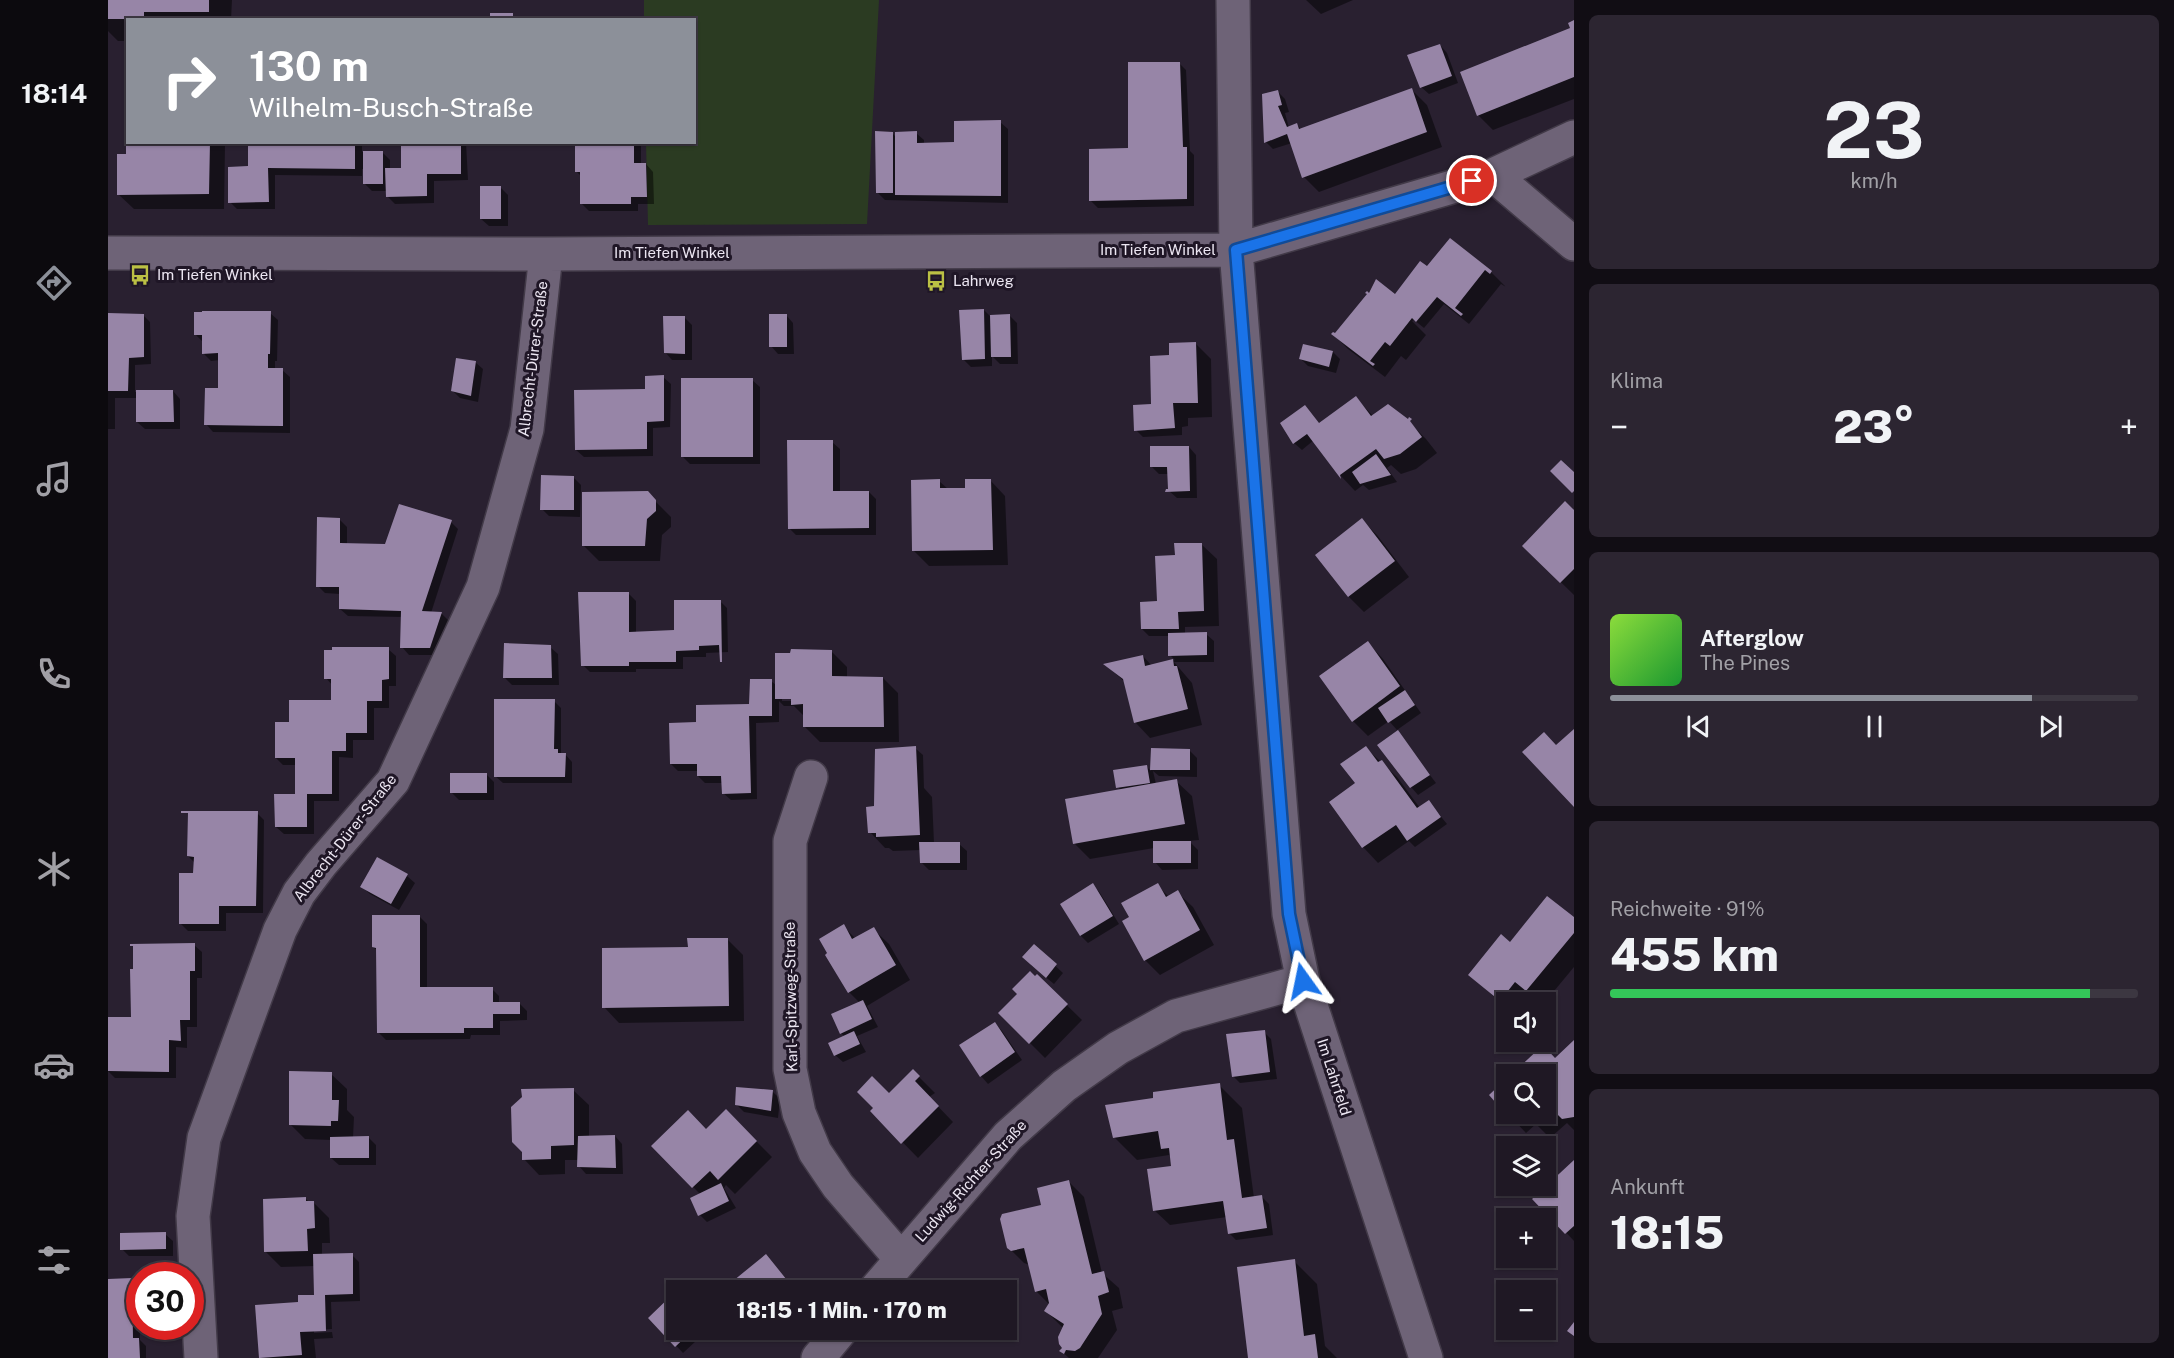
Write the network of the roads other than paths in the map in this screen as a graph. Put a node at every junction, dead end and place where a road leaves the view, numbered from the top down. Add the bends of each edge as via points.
1 (1233, 0) edge
2 (1574, 137) edge
3 (1493, 175) junction
4 (1574, 244) edge
5 (1236, 250) junction
6 (108, 253) edge
7 (546, 254) junction
8 (811, 777) dead end
9 (1303, 981) junction
10 (901, 1259) junction
11 (883, 1280) edge
12 (833, 1340) edge
13 (201, 1358) edge
14 (818, 1358) edge
15 (1426, 1358) edge

1 - 5 street
2 - 3 street, Im Tiefen Winkel
3 - 4 street
3 - 5 street, Im Tiefen Winkel
5 - 7 street, Im Tiefen Winkel
5 - 9 street, Im Lahrfeld via 1289,914
6 - 7 street, Im Tiefen Winkel
7 - 13 street, Albrecht-Dürer-Straße via 527,429 483,587 393,781 299,893 280,930 204,1138 193,1216
8 - 10 street, Karl-Spitzweg-Straße via 790,841 790,1069 799,1113 815,1152 838,1186
9 - 10 street, Ludwig-Richter-Straße via 1176,1016 1118,1048 1064,1086 1008,1136
9 - 15 street, Im Lahrfeld
10 - 11 street, Ludwig-Richter-Straße
12 - 14 street

